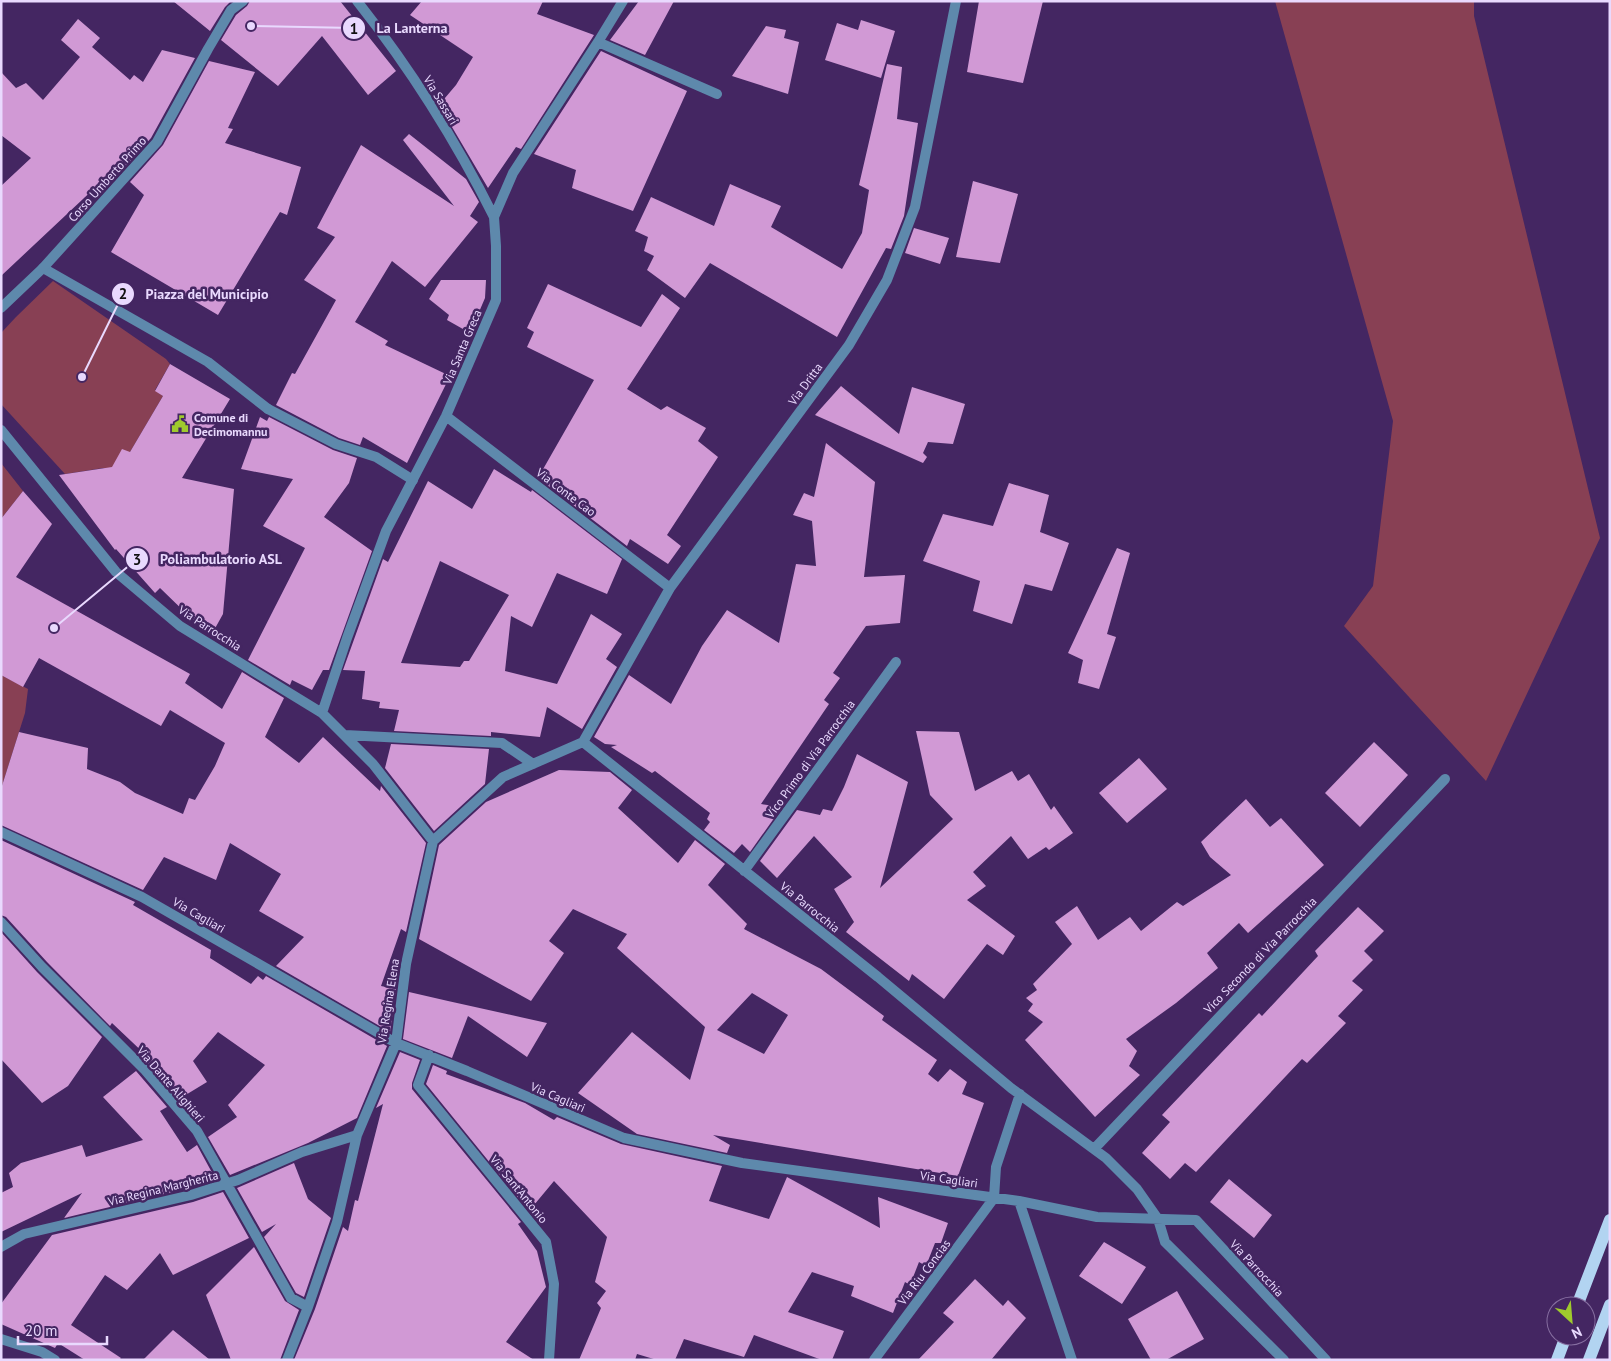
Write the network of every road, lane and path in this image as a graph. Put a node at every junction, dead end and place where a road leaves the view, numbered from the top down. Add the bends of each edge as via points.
1 (242, 1) edge
2 (357, 1) edge
3 (623, 1) edge
4 (956, 1) edge
5 (598, 42) junction
6 (717, 94) dead end
7 (494, 217) junction
8 (43, 268) junction
9 (1, 308) edge
10 (446, 416) junction
11 (1, 430) edge
12 (413, 480) junction
13 (670, 588) junction
14 (896, 662) dead end
15 (322, 713) junction
16 (344, 735) junction
17 (582, 742) junction
18 (532, 764) junction
19 (1445, 779) dead end
20 (1, 832) edge
21 (434, 841) junction
22 (744, 870) junction
23 (1, 922) edge
24 (396, 1042) junction
25 (429, 1056) junction
26 (1020, 1094) junction
27 (357, 1135) junction
28 (1094, 1149) junction
29 (227, 1184) junction
30 (994, 1198) junction
31 (1019, 1201) junction
32 (1158, 1219) junction
33 (1610, 1220) edge
34 (1, 1247) edge
35 (1581, 1296) edge
36 (1610, 1305) edge
37 (308, 1307) junction
38 (1, 1339) edge
39 (1562, 1346) edge
40 (55, 1360) edge
41 (287, 1360) edge
42 (550, 1360) edge
43 (874, 1360) edge
44 (1072, 1360) edge
45 (1284, 1360) edge
46 (1326, 1360) edge
47 (1557, 1360) edge
48 (1589, 1360) edge

1 - 8 street, Corso Umberto Primo via 232,10 208,49 157,142
2 - 7 street, Via Sassari via 417,84
3 - 5 street, Via Santa Greca
4 - 13 street, Via Dritta via 915,207 887,280 849,345
5 - 6 street
5 - 7 street, Via Santa Greca via 514,173
7 - 10 street, Via Santa Greca via 496,300
8 - 9 street, Corso Umberto Primo
8 - 12 street via 208,362 268,409 336,444 376,457
10 - 12 street, Via Santa Greca
10 - 13 street, Via Conte Cao
11 - 15 street, Via Parrocchia via 116,572 180,626
12 - 15 street, Via Santa Greca via 386,531
13 - 17 street, Via Dritta
14 - 22 street, Vico Primo di Via Parrocchia
15 - 16 street, Via Parrocchia
16 - 18 street via 502,744
16 - 21 street, Via Parrocchia via 374,764
17 - 18 street
17 - 22 street, Via Parrocchia
18 - 21 street via 504,777
19 - 28 street, Vico Secondo di Via Parrocchia
20 - 24 street, Via Cagliari via 142,897
21 - 24 street, Via Regina Elena via 406,964
22 - 26 street, Via Parrocchia
23 - 29 street, Via Dante Alighieri via 151,1077 197,1131
24 - 25 street, Via Cagliari
24 - 27 street, Via Regina Elena
25 - 30 street, Via Cagliari via 624,1138 742,1163
25 - 42 street, Via Sant'Antonio via 418,1085 546,1242 554,1284
26 - 28 street, Via Parrocchia
26 - 30 street via 996,1167
27 - 29 street, Via Regina Margherita via 302,1152
27 - 37 street, Via Regina Elena via 337,1222
28 - 32 street, Via Parrocchia via 1137,1189
29 - 34 street, Via Regina Margherita via 24,1234
29 - 37 street, Via Dante Alighieri via 291,1298
30 - 31 street, Via Cagliari
30 - 43 street, Via Riu Concias
31 - 32 street, Via Cagliari via 1097,1217
31 - 44 street
32 - 45 street, Via Parrocchia via 1164,1242
32 - 46 street, Via Parrocchia via 1196,1220
33 - 35 main road
36 - 48 main road
37 - 41 street, Via Regina Elena
38 - 40 street via 42,1352
39 - 47 main road

